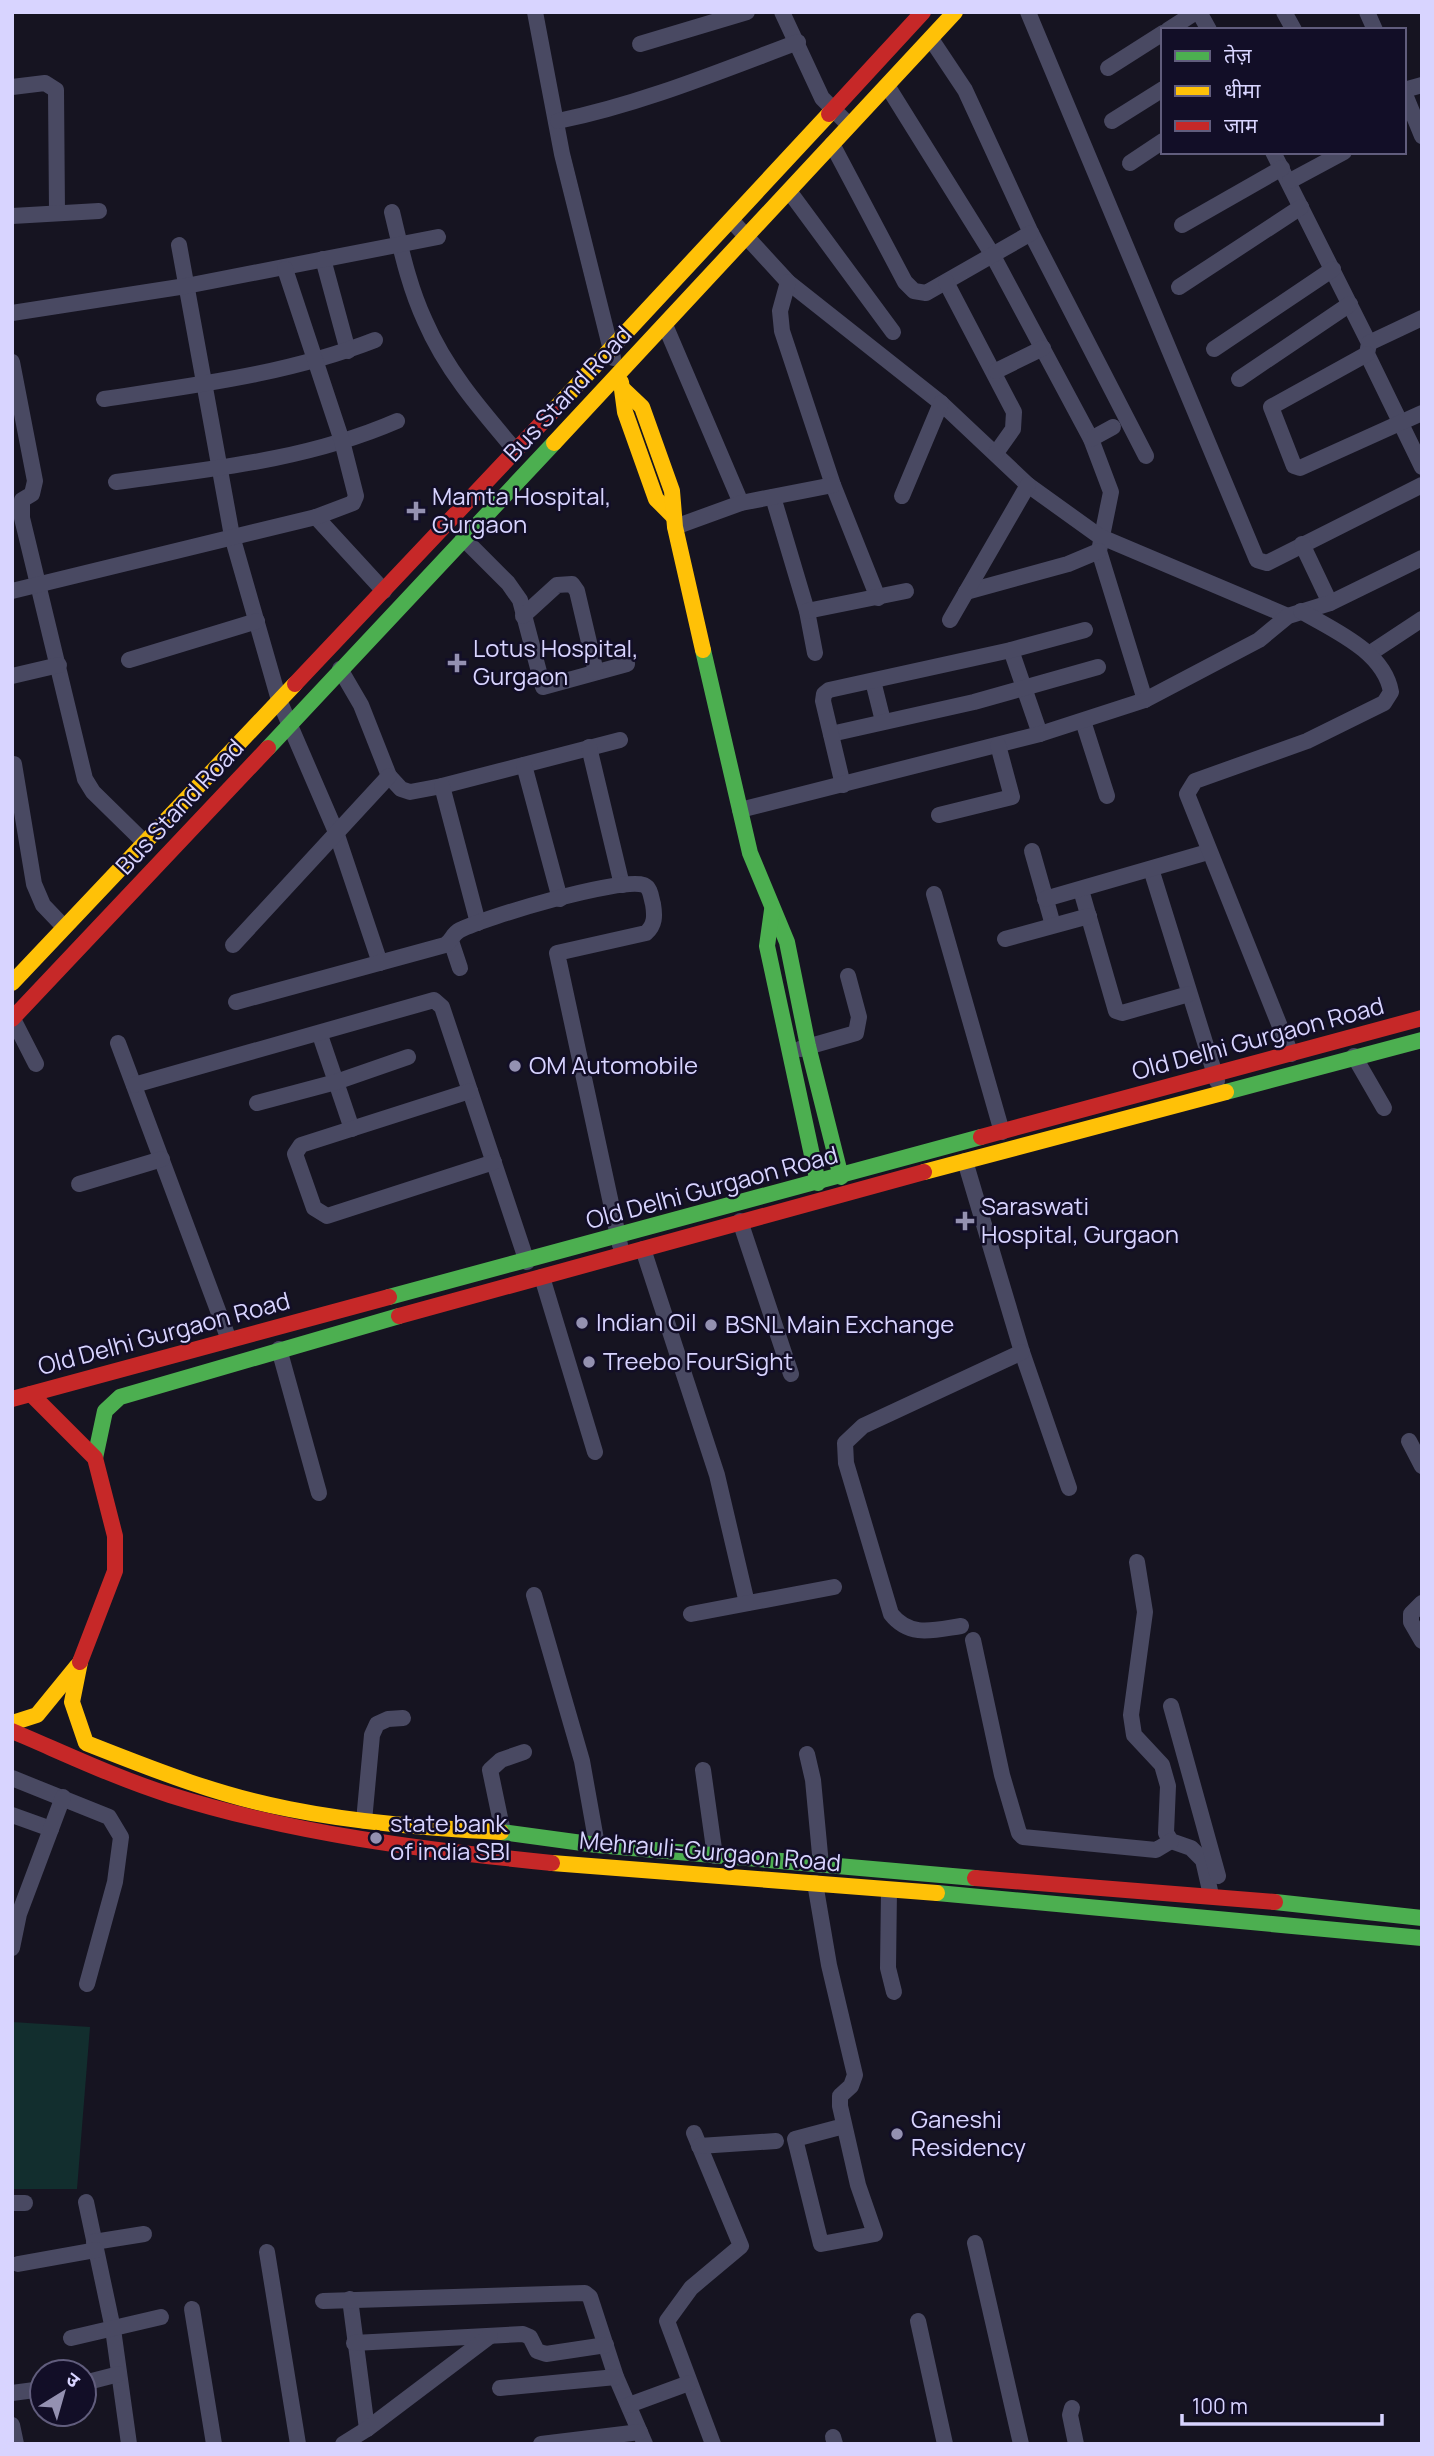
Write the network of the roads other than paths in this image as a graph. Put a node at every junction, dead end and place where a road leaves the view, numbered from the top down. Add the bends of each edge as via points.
1 (747, 12) edge
2 (782, 12) edge
3 (955, 12) edge
4 (1028, 12) edge
5 (1198, 12) edge
6 (1284, 12) edge
7 (1367, 12) edge
8 (537, 13) edge
9 (915, 15) edge
10 (1171, 28) edge
11 (1208, 28) edge
12 (1293, 28) edge
13 (1374, 28) edge
14 (1161, 34) edge
15 (931, 38) junction
16 (798, 42) junction
17 (639, 44) dead end
18 (1108, 68) dead end
19 (12, 87) edge
20 (888, 88) junction
21 (1161, 90) edge
22 (834, 107) junction
23 (1408, 118) edge
24 (558, 121) junction
25 (1112, 121) dead end
26 (849, 125) junction
27 (1422, 136) edge
28 (1161, 142) edge
29 (832, 144) junction
30 (1274, 154) edge
31 (1338, 154) edge
32 (1130, 163) dead end
33 (1286, 174) junction
34 (789, 191) junction
35 (1301, 207) junction
36 (99, 211) dead end
37 (57, 212) junction
38 (392, 212) dead end
39 (12, 216) edge
40 (732, 221) junction
41 (1182, 225) dead end
42 (1031, 233) junction
43 (438, 237) dead end
44 (747, 239) junction
45 (400, 244) junction
46 (179, 245) dead end
47 (992, 254) junction
48 (323, 259) junction
49 (285, 268) junction
50 (1333, 269) junction
51 (788, 282) junction
52 (946, 282) junction
53 (186, 286) junction
54 (1179, 287) dead end
55 (1350, 304) junction
56 (12, 313) edge
57 (1422, 318) edge
58 (664, 325) junction
59 (893, 332) dead end
60 (375, 340) dead end
61 (1043, 348) junction
62 (1368, 348) junction
63 (1214, 349) dead end
64 (348, 351) junction
65 (610, 351) junction
66 (12, 362) edge
67 (314, 362) junction
68 (996, 371) junction
69 (1239, 379) dead end
70 (621, 381) junction
71 (203, 384) junction
72 (104, 399) dead end
73 (941, 403) junction
74 (1422, 413) edge
75 (397, 421) dead end
76 (1399, 423) junction
77 (1113, 427) dead end
78 (1091, 439) junction
79 (342, 442) junction
80 (515, 450) junction
81 (996, 453) junction
82 (1146, 456) dead end
83 (1422, 467) edge
84 (219, 468) junction
85 (116, 482) dead end
86 (833, 485) junction
87 (1028, 485) junction
88 (1422, 485) edge
89 (902, 496) dead end
90 (773, 497) junction
91 (741, 503) junction
92 (316, 517) junction
93 (674, 522) junction
94 (232, 536) junction
95 (463, 538) junction
96 (1099, 543) junction
97 (1302, 544) junction
98 (1422, 558) edge
99 (38, 582) junction
100 (12, 591) edge
101 (384, 591) junction
102 (906, 591) dead end
103 (965, 592) junction
104 (878, 598) junction
105 (1330, 603) junction
106 (807, 611) junction
107 (1294, 614) junction
108 (523, 616) junction
109 (1422, 619) edge
110 (950, 620) dead end
111 (257, 621) junction
112 (1086, 630) dead end
113 (1011, 650) junction
114 (815, 653) dead end
115 (1369, 654) junction
116 (129, 660) dead end
117 (627, 664) dead end
118 (59, 665) junction
119 (1098, 667) dead end
120 (340, 669) junction
121 (596, 672) junction
122 (12, 676) edge
123 (873, 681) junction
124 (1023, 689) junction
125 (279, 700) junction
126 (1145, 700) junction
127 (290, 721) junction
128 (883, 721) junction
129 (1083, 721) junction
130 (831, 734) junction
131 (1040, 734) junction
132 (620, 740) dead end
133 (998, 745) junction
134 (589, 747) junction
135 (14, 764) dead end
136 (524, 765) junction
137 (389, 776) junction
138 (843, 785) junction
139 (442, 786) junction
140 (1107, 796) dead end
141 (740, 810) junction
142 (939, 815) dead end
143 (336, 832) junction
144 (145, 842) junction
145 (1032, 851) dead end
146 (1208, 852) junction
147 (1151, 869) junction
148 (622, 885) junction
149 (1081, 890) junction
150 (934, 894) dead end
151 (560, 898) junction
152 (1045, 899) junction
153 (772, 910) junction
154 (1089, 916) junction
155 (478, 923) junction
156 (1053, 925) junction
157 (64, 927) junction
158 (1005, 939) dead end
159 (451, 942) junction
160 (233, 945) dead end
161 (380, 963) junction
162 (460, 968) dead end
163 (848, 976) dead end
164 (12, 982) edge
165 (1189, 993) junction
166 (236, 1002) dead end
167 (1422, 1018) edge
168 (13, 1019) edge
169 (320, 1035) junction
170 (1422, 1040) edge
171 (118, 1042) dead end
172 (808, 1046) junction
173 (788, 1053) junction
174 (1291, 1054) junction
175 (1354, 1056) junction
176 (408, 1057) dead end
177 (36, 1064) dead end
178 (1215, 1074) junction
179 (336, 1082) junction
180 (134, 1086) junction
181 (470, 1091) junction
182 (1222, 1093) junction
183 (257, 1103) dead end
184 (1384, 1108) dead end
185 (352, 1129) junction
186 (1002, 1132) junction
187 (162, 1158) junction
188 (965, 1161) junction
189 (494, 1162) junction
190 (841, 1177) junction
191 (818, 1183) junction
192 (79, 1184) dead end
193 (740, 1221) junction
194 (618, 1237) junction
195 (643, 1249) junction
196 (623, 1254) junction
197 (527, 1262) junction
198 (542, 1277) junction
199 (291, 1324) junction
200 (229, 1340) junction
201 (296, 1344) junction
202 (279, 1349) junction
203 (1022, 1352) junction
204 (790, 1374) dead end
205 (31, 1394) junction
206 (12, 1399) edge
207 (1409, 1441) dead end
208 (594, 1452) dead end
209 (95, 1458) junction
210 (1422, 1466) edge
211 (1069, 1488) dead end
212 (319, 1493) dead end
213 (1137, 1562) dead end
214 (834, 1587) dead end
215 (534, 1595) dead end
216 (1422, 1603) edge
217 (747, 1604) junction
218 (691, 1614) dead end
219 (961, 1626) dead end
220 (973, 1640) dead end
221 (1422, 1641) edge
222 (80, 1662) junction
223 (1171, 1706) dead end
224 (403, 1718) dead end
225 (12, 1723) edge
226 (12, 1731) edge
227 (524, 1752) dead end
228 (807, 1754) dead end
229 (703, 1770) dead end
230 (12, 1778) edge
231 (62, 1797) junction
232 (12, 1815) edge
233 (364, 1821) junction
234 (51, 1829) junction
235 (503, 1832) junction
236 (1171, 1841) junction
237 (597, 1845) junction
238 (715, 1856) junction
239 (745, 1858) junction
240 (821, 1865) junction
241 (746, 1878) junction
242 (815, 1883) junction
243 (889, 1889) junction
244 (1220, 1897) junction
245 (15, 1913) edge
246 (1227, 1918) junction
247 (1422, 1918) edge
248 (1422, 1938) edge
249 (12, 1948) edge
250 (87, 1984) dead end
251 (894, 1992) dead end
252 (844, 2126) junction
253 (776, 2141) dead end
254 (86, 2202) dead end
255 (144, 2234) dead end
256 (975, 2244) dead end
257 (95, 2246) junction
258 (267, 2252) dead end
259 (18, 2264) dead end
260 (350, 2299) junction
261 (323, 2301) dead end
262 (192, 2309) dead end
263 (161, 2317) dead end
264 (918, 2320) dead end
265 (113, 2329) junction
266 (490, 2336) junction
267 (71, 2338) dead end
268 (354, 2343) junction
269 (606, 2345) junction
270 (119, 2374) junction
271 (616, 2377) junction
272 (98, 2379) edge
273 (689, 2383) junction
274 (500, 2388) dead end
275 (629, 2406) junction
276 (1072, 2408) dead end
277 (12, 2425) edge
278 (368, 2429) junction
279 (642, 2438) edge
280 (346, 2443) edge
281 (16, 2444) edge
282 (129, 2444) edge
283 (215, 2444) edge
284 (298, 2444) edge
285 (541, 2444) edge
286 (713, 2444) edge
287 (945, 2444) edge
288 (1021, 2444) edge
289 (1076, 2444) edge

1 - 17 street
2 - 16 street
3 - 15 main road, Bus Stand Road
4 - 97 street via 1257,560 1267,563
5 - 10 street
5 - 11 street
6 - 12 street
7 - 13 street
8 - 24 street
9 - 22 main road, Bus Stand Road
14 - 18 street
15 - 20 main road, Bus Stand Road
15 - 42 street via 965,90
16 - 22 street via 822,98
16 - 24 street via 669,92
19 - 37 street via 45,83 56,90
20 - 26 main road, Bus Stand Road
20 - 47 street
21 - 25 street
22 - 26 street
22 - 40 main road, Bus Stand Road
23 - 27 street
24 - 65 street
26 - 29 main road, Bus Stand Road
28 - 32 street
29 - 34 main road, Bus Stand Road
29 - 52 street via 905,282 921,293
30 - 33 street
31 - 33 street
33 - 35 street
33 - 41 street
34 - 44 main road, Bus Stand Road
34 - 59 street
35 - 50 street
35 - 54 street
36 - 37 street
37 - 39 street
38 - 45 street
40 - 44 street
40 - 65 main road, Bus Stand Road
42 - 47 street
42 - 82 street
43 - 45 street
44 - 51 street
44 - 58 main road, Bus Stand Road
45 - 48 street
45 - 80 street via 425,322 465,390
46 - 53 street
47 - 52 street
47 - 61 street
48 - 49 street
48 - 64 street
49 - 53 street
49 - 67 street
50 - 55 street
50 - 63 street
51 - 73 street
51 - 86 street via 780,312 782,331
52 - 68 street
53 - 56 street
53 - 71 street
55 - 62 street
55 - 69 street
57 - 62 street
58 - 70 main road, Bus Stand Road
58 - 91 street
60 - 64 street
61 - 68 street
61 - 78 street
62 - 76 street
62 - 76 street via 1270,407 1294,466 1300,468
64 - 67 street
65 - 70 street
65 - 80 main road, Bus Stand Road
66 - 99 street via 35,481 21,507
67 - 71 street
67 - 79 street
68 - 81 street via 1015,421
70 - 93 main road via 642,407 672,491
70 - 95 main road, Bus Stand Road
71 - 72 street
71 - 84 street
73 - 81 street
73 - 89 street
74 - 76 street
75 - 79 street
76 - 83 street
77 - 78 street
78 - 96 street via 1111,492
79 - 84 street via 283,459
79 - 92 street via 354,503
80 - 101 main road, Bus Stand Road
81 - 87 street
84 - 85 street
84 - 94 street
86 - 90 street
86 - 104 street
87 - 96 street
87 - 103 street
88 - 97 street
90 - 91 street
90 - 106 street
91 - 93 street
92 - 94 street
92 - 101 street
93 - 141 main road
94 - 99 street
94 - 111 street
95 - 108 street via 508,583 520,600
95 - 120 main road, Bus Stand Road
96 - 103 street via 1068,564
96 - 107 street
96 - 126 street
97 - 105 street
98 - 105 street
99 - 100 street
99 - 118 street
101 - 125 main road, Bus Stand Road
102 - 104 street
103 - 110 street
104 - 106 street
105 - 107 street
106 - 114 street
107 - 115 street
107 - 126 street via 1259,640
108 - 121 street via 543,687
108 - 121 street via 557,584 572,584
109 - 115 street
111 - 116 street
111 - 125 street
112 - 113 street
113 - 123 street
113 - 124 street
115 - 146 street via 1390,683 1391,692 1384,703 1307,741 1189,786 1187,794
117 - 121 street
118 - 122 street
118 - 144 street via 88,785
119 - 124 street
120 - 127 main road, Bus Stand Road
120 - 137 street via 361,705
123 - 128 street
123 - 130 street via 824,694
124 - 128 street
124 - 131 street
125 - 127 street
125 - 144 main road, Bus Stand Road
126 - 129 street
127 - 143 street
127 - 168 main road, Bus Stand Road
128 - 130 street
129 - 131 street
129 - 140 street
130 - 138 street
131 - 133 street
132 - 134 street
133 - 138 street
133 - 142 street via 1012,797
134 - 136 street
134 - 148 street
135 - 157 street via 38,896
136 - 139 street
136 - 151 street
137 - 139 street via 410,792
137 - 143 street
138 - 141 street
139 - 155 street
141 - 153 main road via 750,853
143 - 160 street
143 - 161 street
144 - 157 main road, Bus Stand Road
145 - 152 street
146 - 147 street
146 - 174 street
147 - 149 street
147 - 165 street
148 - 151 street
148 - 194 street via 648,888 654,911 652,928 557,953
149 - 152 street
149 - 154 street
150 - 186 street
151 - 155 street
152 - 156 street
153 - 172 main road via 787,942
153 - 173 main road via 767,946
154 - 156 street
154 - 165 street via 1115,1011 1122,1013
155 - 159 street via 456,932
156 - 158 street
157 - 164 main road, Bus Stand Road
159 - 161 street
159 - 162 street
161 - 166 street
163 - 172 street via 859,1017 856,1033
165 - 178 street
167 - 174 main road, Old Delhi Gurgaon Road
168 - 177 street
169 - 179 street
169 - 180 street
169 - 181 street via 434,1000 442,1007
170 - 175 main road, Old Delhi Gurgaon Road
171 - 180 street
172 - 173 street
172 - 190 main road
173 - 191 main road
174 - 178 main road, Old Delhi Gurgaon Road
175 - 182 main road, Old Delhi Gurgaon Road
175 - 184 street
176 - 179 street
178 - 182 street
178 - 186 main road, Old Delhi Gurgaon Road
179 - 183 street
179 - 185 street
180 - 187 street
181 - 185 street
181 - 189 street
182 - 188 main road, Old Delhi Gurgaon Road
185 - 189 street via 296,1149 314,1209 321,1214
186 - 190 main road, Old Delhi Gurgaon Road
187 - 192 street
187 - 200 street
188 - 193 main road, Old Delhi Gurgaon Road
188 - 203 street
189 - 197 street
190 - 191 main road, Old Delhi Gurgaon Road
191 - 194 main road, Old Delhi Gurgaon Road
193 - 195 main road, Old Delhi Gurgaon Road
193 - 204 street
194 - 196 street
194 - 197 main road, Old Delhi Gurgaon Road
195 - 196 main road, Old Delhi Gurgaon Road
195 - 217 street via 717,1475
196 - 198 main road, Old Delhi Gurgaon Road
197 - 199 main road, Old Delhi Gurgaon Road
198 - 201 main road, Old Delhi Gurgaon Road
198 - 208 street
199 - 200 main road, Old Delhi Gurgaon Road
199 - 201 main road
200 - 205 main road, Old Delhi Gurgaon Road
201 - 202 main road, Old Delhi Gurgaon Road
202 - 209 main road, Old Delhi Gurgaon Road via 120,1397 105,1411
202 - 212 street
203 - 211 street
203 - 219 street via 863,1426 845,1443 846,1464 891,1614 901,1626 918,1632
205 - 206 main road, Old Delhi Gurgaon Road
205 - 209 main road
207 - 210 street
209 - 222 main road via 117,1556
213 - 236 street via 1145,1612 1131,1715 1134,1735 1162,1765 1168,1786 1166,1833
214 - 217 street
215 - 237 street via 582,1761
216 - 221 street via 1411,1614
217 - 218 street
220 - 236 street via 1019,1833 1051,1841 1156,1850
222 - 225 main road via 37,1715
222 - 233 main road, Mehrauli-Gurgaon Road via 72,1702 86,1743 182,1780 287,1808
223 - 244 street via 1216,1867
224 - 233 street via 377,1724 372,1735
226 - 241 main road, Mehrauli-Gurgaon Road via 171,1795 334,1835 578,1865
227 - 235 street via 501,1760 490,1770
228 - 240 street
229 - 238 street
230 - 231 street
231 - 234 street
231 - 250 street via 109,1817 121,1837 115,1882
232 - 234 street
233 - 235 main road, Mehrauli-Gurgaon Road
234 - 245 street
235 - 237 main road, Mehrauli-Gurgaon Road
236 - 244 street via 1203,1860
237 - 238 main road, Mehrauli-Gurgaon Road
238 - 239 main road, Mehrauli-Gurgaon Road
239 - 240 main road, Mehrauli-Gurgaon Road
239 - 241 main road
240 - 244 main road, Mehrauli-Gurgaon Road
241 - 242 main road, Mehrauli-Gurgaon Road
242 - 243 main road, Mehrauli-Gurgaon Road
242 - 252 street via 855,2075 839,2100
243 - 246 main road, Mehrauli-Gurgaon Road
243 - 251 street via 888,1968
244 - 246 main road
244 - 247 main road, Mehrauli-Gurgaon Road
245 - 249 street
246 - 248 main road, Mehrauli-Gurgaon Road
252 - 252 street via 875,2234 821,2245 795,2139
253 - 273 street via 696,2140 741,2246 691,2288 667,2321
254 - 257 street
255 - 257 street
256 - 288 street
257 - 259 street
257 - 265 street
258 - 284 street
260 - 261 street
260 - 268 street
260 - 269 street via 579,2292 590,2297
262 - 283 street
263 - 265 street
264 - 287 street
265 - 267 street
265 - 270 street
266 - 268 street
266 - 269 street via 526,2335 537,2351 546,2354
266 - 278 street
268 - 278 street
269 - 271 street
270 - 272 street
270 - 282 street
271 - 274 street
271 - 275 street
273 - 275 street
273 - 286 street
275 - 279 street
276 - 289 street
277 - 281 street
278 - 280 street
279 - 285 street

